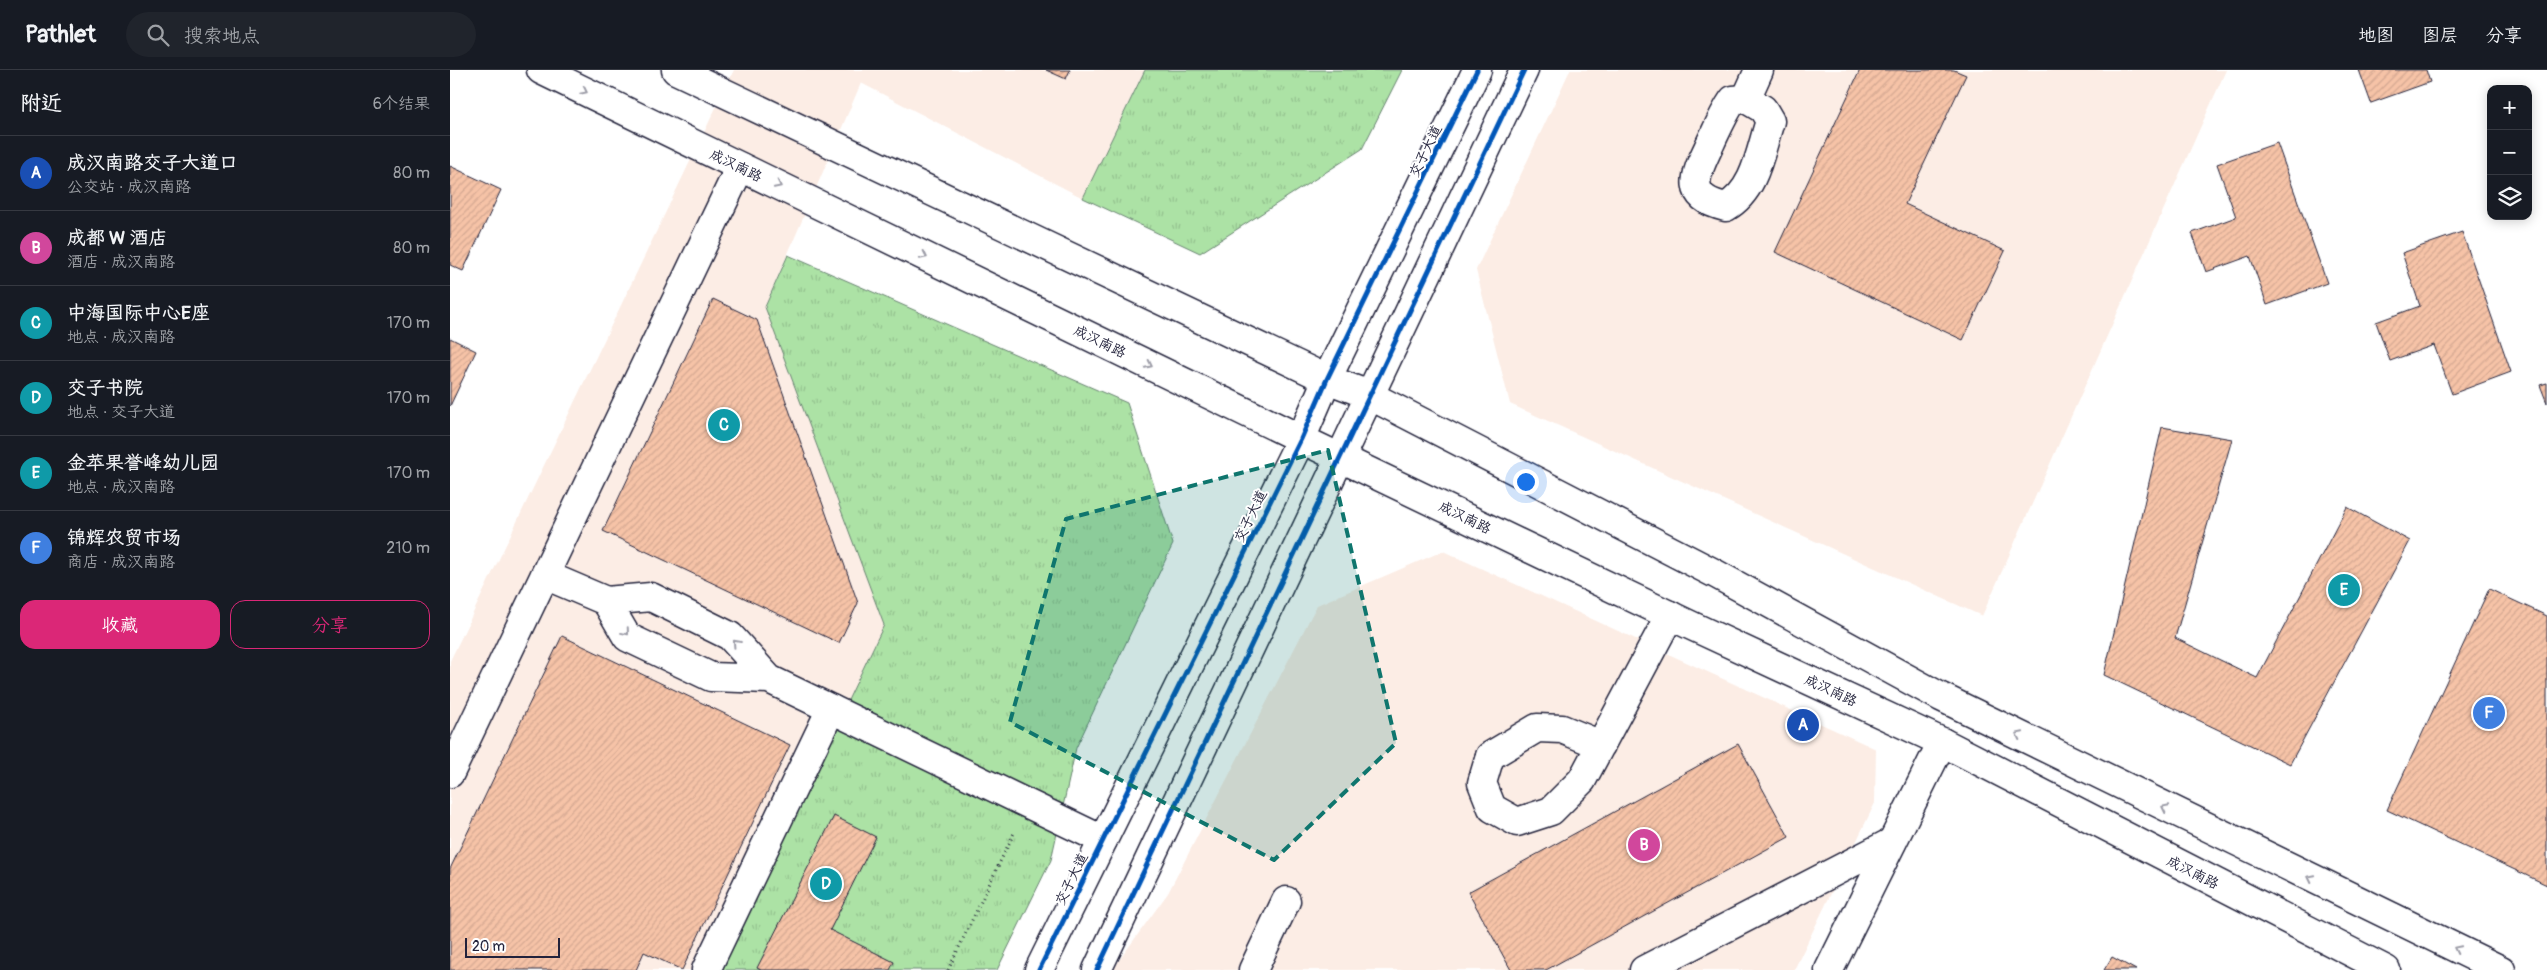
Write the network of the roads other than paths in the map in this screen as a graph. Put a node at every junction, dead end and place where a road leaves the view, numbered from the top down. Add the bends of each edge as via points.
1 (540, 70) edge
2 (676, 70) edge
3 (1477, 70) edge
4 (1524, 70) edge
5 (1759, 70) edge
6 (1746, 99) dead end
7 (740, 167) junction
8 (1327, 379) junction
9 (1370, 395) junction
10 (1301, 439) junction
11 (1340, 457) junction
12 (545, 575) junction
13 (606, 602) junction
14 (1670, 615) junction
15 (769, 679) junction
16 (831, 709) junction
17 (1942, 742) junction
18 (1601, 745) dead end
19 (450, 773) edge
20 (1103, 840) junction
21 (1892, 842) junction
22 (1286, 900) dead end
23 (706, 970) edge
24 (1039, 970) edge
25 (1097, 970) edge
26 (1253, 970) edge
27 (1644, 970) edge
28 (1829, 970) edge
29 (2386, 970) edge
30 (2501, 970) edge

1 -> 7 main road, 成汉南路
2 - 8 main road
3 - 8 main road, 交子大道
4 - 9 main road
5 - 6 main road
7 -> 10 main road, 成汉南路
7 - 12 main road
8 - 9 main road
8 - 10 main road, 交子大道
9 - 11 main road
30 -> 9 main road via 1941,697 1714,573
10 - 11 main road, 成汉南路
10 - 20 main road, 交子大道
11 - 14 main road, 成汉南路
11 - 25 main road
12 - 13 main road
12 - 19 main road
15 -> 13 main road via 730,636 651,597
13 -> 15 main road via 627,637 711,677
14 - 17 main road, 成汉南路
14 - 18 main road
15 - 16 main road
16 - 20 main road
16 - 23 main road
17 - 21 main road
17 - 29 main road, 成汉南路
20 - 24 main road, 交子大道
21 - 27 main road
21 - 28 main road
22 - 26 main road

